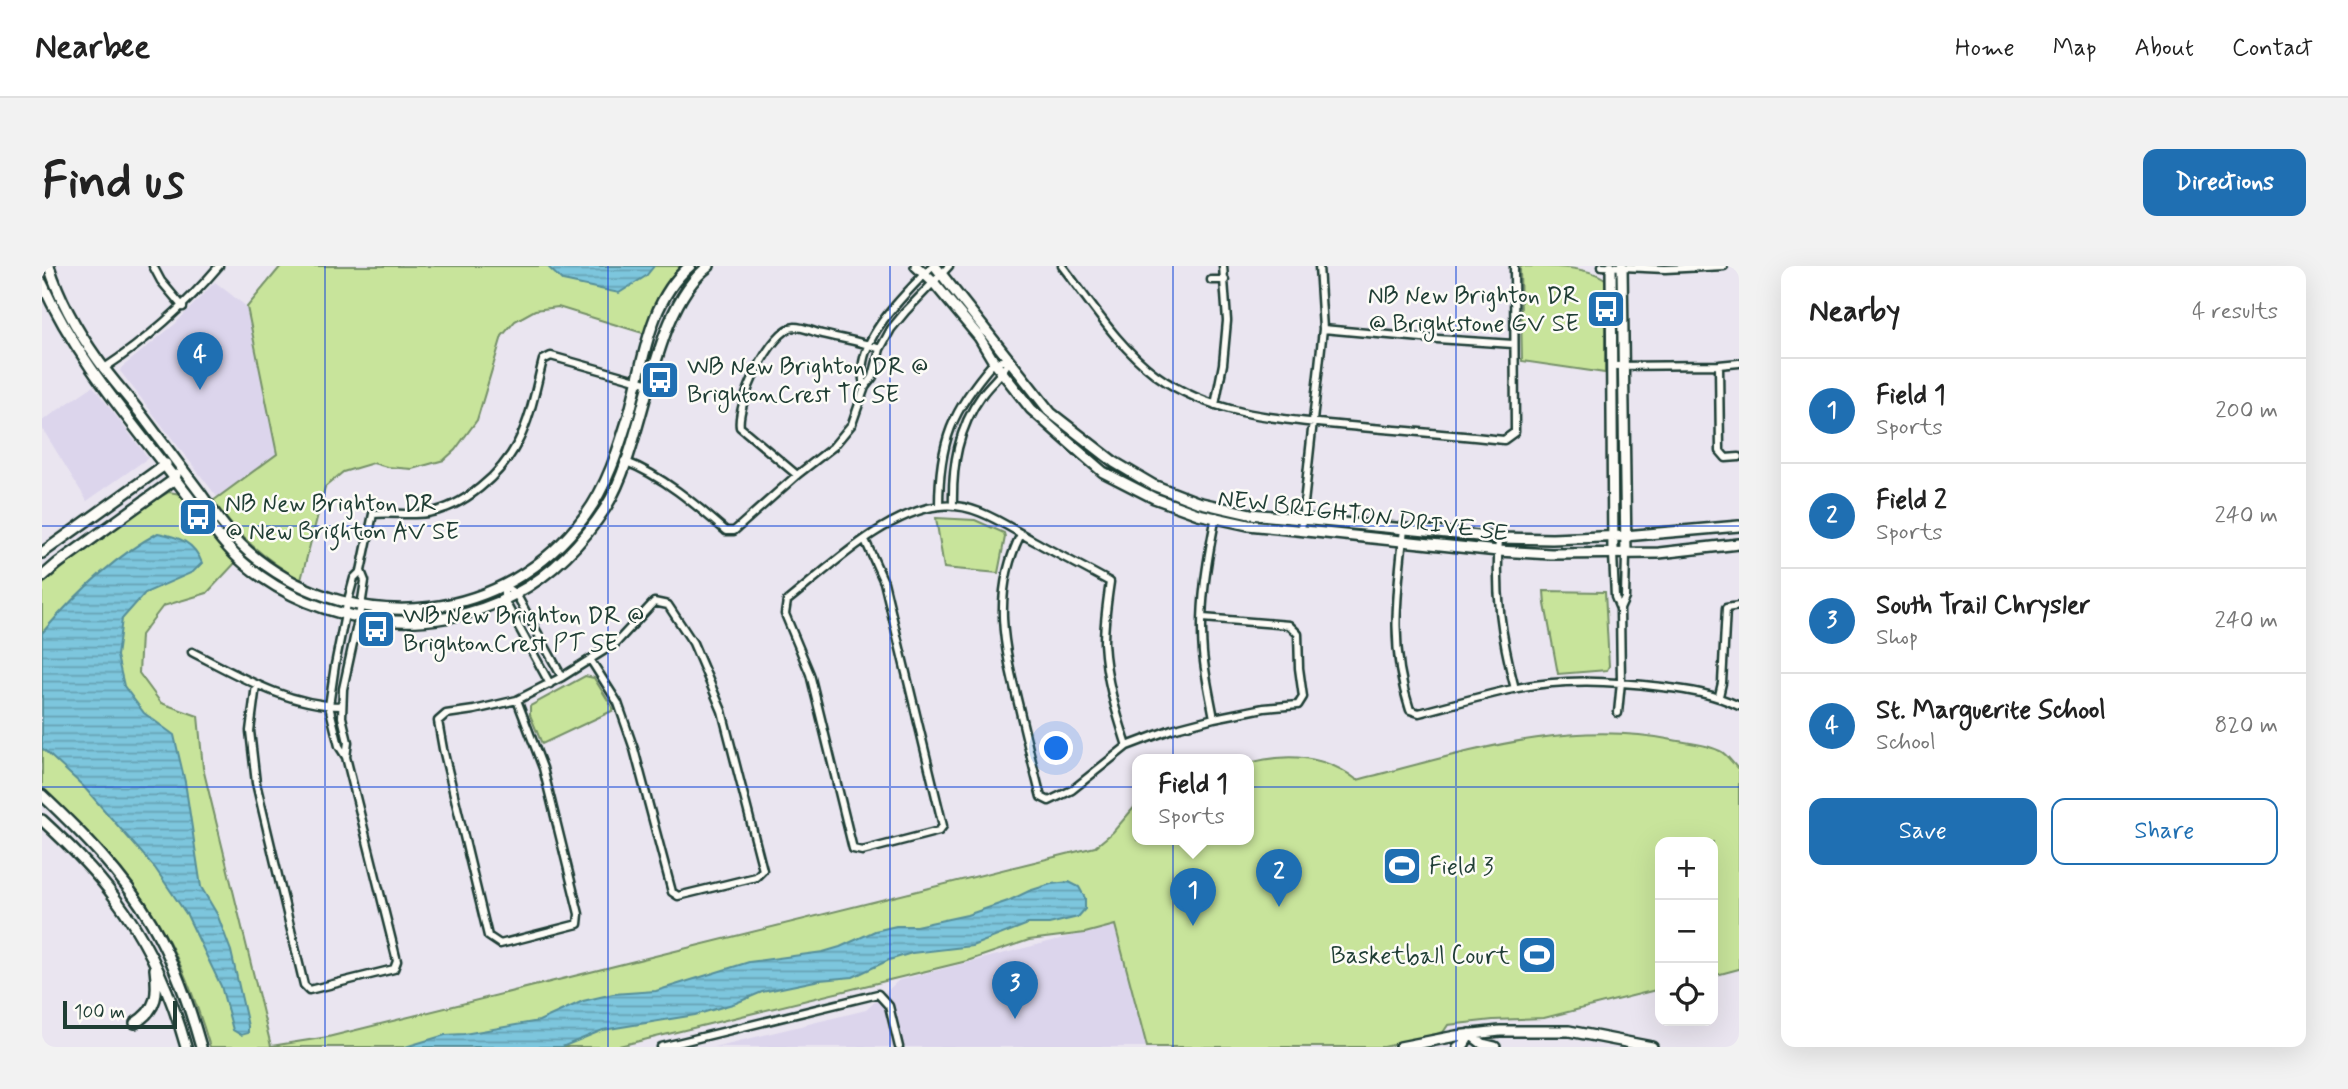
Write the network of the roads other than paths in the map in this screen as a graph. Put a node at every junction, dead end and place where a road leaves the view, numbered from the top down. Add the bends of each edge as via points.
1 (49, 266) edge
2 (153, 266) edge
3 (219, 266) edge
4 (691, 266) edge
5 (709, 266) edge
6 (916, 266) edge
7 (1062, 266) edge
8 (1074, 266) edge
9 (1223, 266) edge
10 (1319, 266) edge
11 (1514, 266) edge
12 (1602, 266) edge
13 (1611, 266) edge
14 (1717, 266) edge
15 (1724, 266) edge
16 (1622, 267) edge
17 (940, 268) edge
18 (925, 274) junction
19 (1068, 274) junction
20 (1210, 280) dead end
21 (1224, 280) junction
22 (42, 283) edge
23 (934, 283) junction
24 (183, 307) junction
25 (1323, 329) junction
26 (869, 344) junction
27 (1513, 344) junction
28 (880, 349) junction
29 (1009, 360) junction
30 (994, 362) junction
31 (1739, 363) edge
32 (1719, 365) junction
33 (1611, 366) junction
34 (1623, 366) junction
35 (105, 368) junction
36 (1003, 373) junction
37 (94, 375) junction
38 (637, 381) junction
39 (650, 384) junction
40 (865, 387) junction
41 (1215, 405) junction
42 (1313, 422) junction
43 (1739, 457) edge
44 (616, 458) junction
45 (627, 462) junction
46 (163, 464) junction
47 (178, 464) junction
48 (797, 475) junction
49 (175, 479) junction
50 (939, 506) junction
51 (953, 506) junction
52 (1218, 508) junction
53 (1303, 518) junction
54 (1215, 519) junction
55 (1739, 526) edge
56 (1404, 529) junction
57 (1301, 531) junction
58 (1021, 534) junction
59 (1612, 536) junction
60 (1625, 536) junction
61 (1499, 538) junction
62 (865, 540) junction
63 (1402, 542) junction
64 (1739, 544) edge
65 (1498, 551) junction
66 (42, 553) edge
67 (1613, 554) junction
68 (1626, 554) junction
69 (361, 571) junction
70 (42, 577) edge
71 (504, 586) junction
72 (516, 594) junction
73 (504, 600) junction
74 (347, 604) junction
75 (361, 606) junction
76 (1739, 606) edge
77 (1620, 609) junction
78 (346, 615) junction
79 (358, 618) junction
80 (1203, 618) junction
81 (192, 652) dead end
82 (590, 659) junction
83 (562, 677) junction
84 (1621, 682) junction
85 (550, 684) junction
86 (256, 685) junction
87 (1514, 689) junction
88 (1719, 696) junction
89 (517, 700) junction
90 (330, 706) junction
91 (341, 706) junction
92 (1739, 706) edge
93 (1618, 713) dead end
94 (1214, 718) junction
95 (1127, 746) junction
96 (346, 757) junction
97 (42, 795) edge
98 (42, 820) edge
99 (154, 961) junction
100 (135, 1023) dead end
101 (1470, 1034) junction
102 (186, 1047) edge
103 (201, 1047) edge
104 (661, 1047) edge
105 (900, 1047) edge
106 (1400, 1047) edge
107 (1458, 1047) edge
108 (1495, 1047) edge
109 (1652, 1047) edge

1 - 35 street via 68,310
2 - 24 street
3 - 24 street
4 - 38 street via 663,299
5 - 39 street via 675,312
6 - 18 street, NEW BRIGHTON DRIVE SE
7 - 19 street
8 - 19 street
9 - 21 street
10 - 25 street
11 - 27 street
12 - 13 street
13 - 16 street
13 - 33 street
14 - 15 street
14 - 16 street
16 - 34 street
17 - 18 street
17 - 23 street
17 - 29 street, NEW BRIGHTON DRIVE SE
18 - 23 street, NEW BRIGHTON DRIVE SE
18 - 26 street via 894,305
19 - 41 street via 1101,318 1156,375
20 - 21 street
21 - 41 street via 1227,321
22 - 37 street
23 - 28 street via 891,329
23 - 30 street, NEW BRIGHTON DRIVE SE
24 - 35 street
25 - 27 street
25 - 42 street
26 - 28 street
26 - 40 street via 861,377
26 - 48 street via 795,327 785,331 759,364 745,396 740,427
27 - 42 street via 1515,432 1504,440
28 - 40 street via 873,377
29 - 30 street
29 - 36 street
29 - 52 street, NEW BRIGHTON DRIVE SE via 1051,413 1114,463 1153,485
30 - 36 street, NEW BRIGHTON DRIVE SE
30 - 50 street via 954,419 943,448
31 - 32 street
32 - 34 street
32 - 43 street via 1720,451 1726,458
33 - 34 street
33 - 59 street
34 - 60 street
35 - 37 street
35 - 47 street
36 - 51 street via 985,391 967,421 952,476
36 - 54 street, NEW BRIGHTON DRIVE SE via 1031,409 1103,472 1154,498
37 - 46 street
38 - 39 street
38 - 44 street
38 - 69 street via 551,356 543,360 518,442 498,470 451,506 428,513 373,514
39 - 45 street
40 - 48 street via 852,424 833,447
41 - 42 street via 1271,419
42 - 53 street
44 - 45 street
44 - 71 street via 596,499 571,534
45 - 48 street via 667,483 726,531 734,531
45 - 72 street via 606,506 580,541
46 - 47 street
46 - 49 street
46 - 66 street
47 - 49 street
47 - 74 street via 227,530 255,557 302,587
49 - 70 street
49 - 78 street via 247,566 299,599
50 - 51 street
50 - 62 street via 906,515
51 - 58 street via 1001,520
52 - 53 street, NEW BRIGHTON DRIVE SE
52 - 54 street
53 - 56 street, NEW BRIGHTON DRIVE SE
53 - 57 street
54 - 57 street, NEW BRIGHTON DRIVE SE
54 - 80 street
55 - 60 street, NEW BRIGHTON DRIVE SE
56 - 61 street, NEW BRIGHTON DRIVE SE
56 - 63 street
57 - 63 street, NEW BRIGHTON DRIVE SE
58 - 95 street via 1110,582 1106,665
58 - 95 street via 1004,581 1003,639 1041,797 1049,801 1072,790
59 - 60 street, NEW BRIGHTON DRIVE SE
59 - 61 street, NEW BRIGHTON DRIVE SE
59 - 67 street
60 - 68 street
61 - 65 street
62 - 62 street via 787,601 785,614 810,674 853,849 862,851 939,831 943,826 884,582
63 - 65 street, NEW BRIGHTON DRIVE SE
63 - 87 street via 1395,645 1410,709 1419,713
64 - 68 street, NEW BRIGHTON DRIVE SE
65 - 67 street, NEW BRIGHTON DRIVE SE
65 - 87 street via 1498,604
67 - 68 street, NEW BRIGHTON DRIVE SE
67 - 77 street
68 - 77 street via 1625,598
69 - 74 street via 354,578
69 - 75 street via 365,580
71 - 72 street
71 - 73 street
71 - 75 street via 430,608
72 - 73 street
72 - 83 street
73 - 79 street via 429,620
73 - 85 street
74 - 75 street
74 - 78 street
75 - 79 street
76 - 88 street via 1726,608
77 - 84 street
78 - 79 street
78 - 90 street
79 - 91 street
80 - 94 street via 1203,651
80 - 94 street via 1289,625 1298,634 1303,697 1297,705
81 - 86 street
82 - 82 street via 616,643 654,602 668,605 693,643 722,711 763,870 756,877 678,896 672,892 618,703
82 - 83 street
83 - 85 street
84 - 87 street
84 - 88 street
84 - 93 street
85 - 89 street
86 - 90 street
86 - 96 street via 250,731 256,783 304,985 309,990 394,969 397,961
88 - 92 street
89 - 89 street via 446,714 438,721 488,936 500,944 578,924 579,914 542,768
90 - 91 street
90 - 96 street
91 - 96 street
94 - 95 street
97 - 103 street via 86,839 151,921 180,983
98 - 99 street via 115,897
99 - 100 street via 156,1001
99 - 102 street via 173,1002
101 - 106 street
101 - 107 street
101 - 108 street
101 - 109 street via 1569,1031
104 - 105 street via 878,994 889,1006

